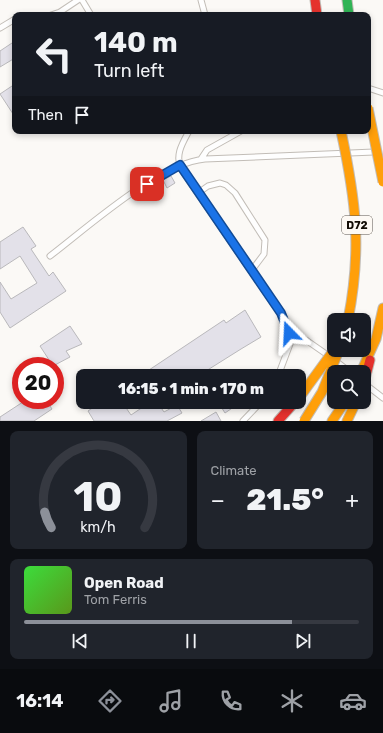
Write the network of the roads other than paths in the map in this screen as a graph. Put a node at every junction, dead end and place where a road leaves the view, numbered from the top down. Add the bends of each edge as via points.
1 (78, 0) edge
2 (82, 0) edge
3 (201, 0) edge
4 (314, 0) edge
5 (346, 0) edge
6 (60, 12) edge
7 (90, 12) edge
8 (204, 12) edge
9 (316, 12) edge
10 (348, 12) edge
11 (12, 21) edge
12 (0, 28) edge
13 (371, 89) edge
14 (383, 93) edge
15 (371, 123) edge
16 (188, 134) edge
17 (236, 134) edge
18 (342, 134) edge
19 (383, 152) edge
20 (201, 159) junction
21 (180, 165) junction
22 (383, 182) edge
23 (198, 193) junction
24 (50, 256) dead end
25 (252, 270) junction
26 (383, 308) edge
27 (349, 313) edge
28 (289, 339) junction
29 (376, 339) junction
30 (329, 357) edge
31 (336, 357) edge
32 (341, 365) edge
33 (364, 365) edge
34 (369, 365) edge
35 (281, 369) edge
36 (306, 388) edge
37 (371, 389) edge
38 (383, 398) edge
39 (254, 409) edge
40 (289, 409) edge
41 (340, 409) edge
42 (353, 409) edge
43 (243, 421) edge
44 (278, 421) edge
45 (304, 421) edge
46 (332, 421) edge
47 (347, 421) edge

1 - 6 lane
2 - 7 lane
3 - 8 lane
4 - 9 main road
5 - 10 main road
11 - 12 lane
13 - 14 lane
15 - 22 main road, bridge
16 - 21 lane via 179,151
17 - 20 lane via 207,150
18 - 27 main road, D72, bridge via 354,194 358,234 356,274
19 - 20 lane
20 - 21 lane
21 - 23 lane
21 - 24 lane via 122,201
23 - 25 lane
23 - 25 lane via 208,186 220,183 235,192 265,240 264,254
25 - 28 lane via 286,322
26 - 29 main road
28 - 32 lane via 300,338 310,342
28 - 35 lane
29 - 33 main road
29 - 34 main road
30 - 36 main road, bridge
31 - 45 main road, bridge via 322,392
37 - 38 lane
39 - 43 lane
40 - 44 main road
41 - 46 main road
42 - 47 main road

